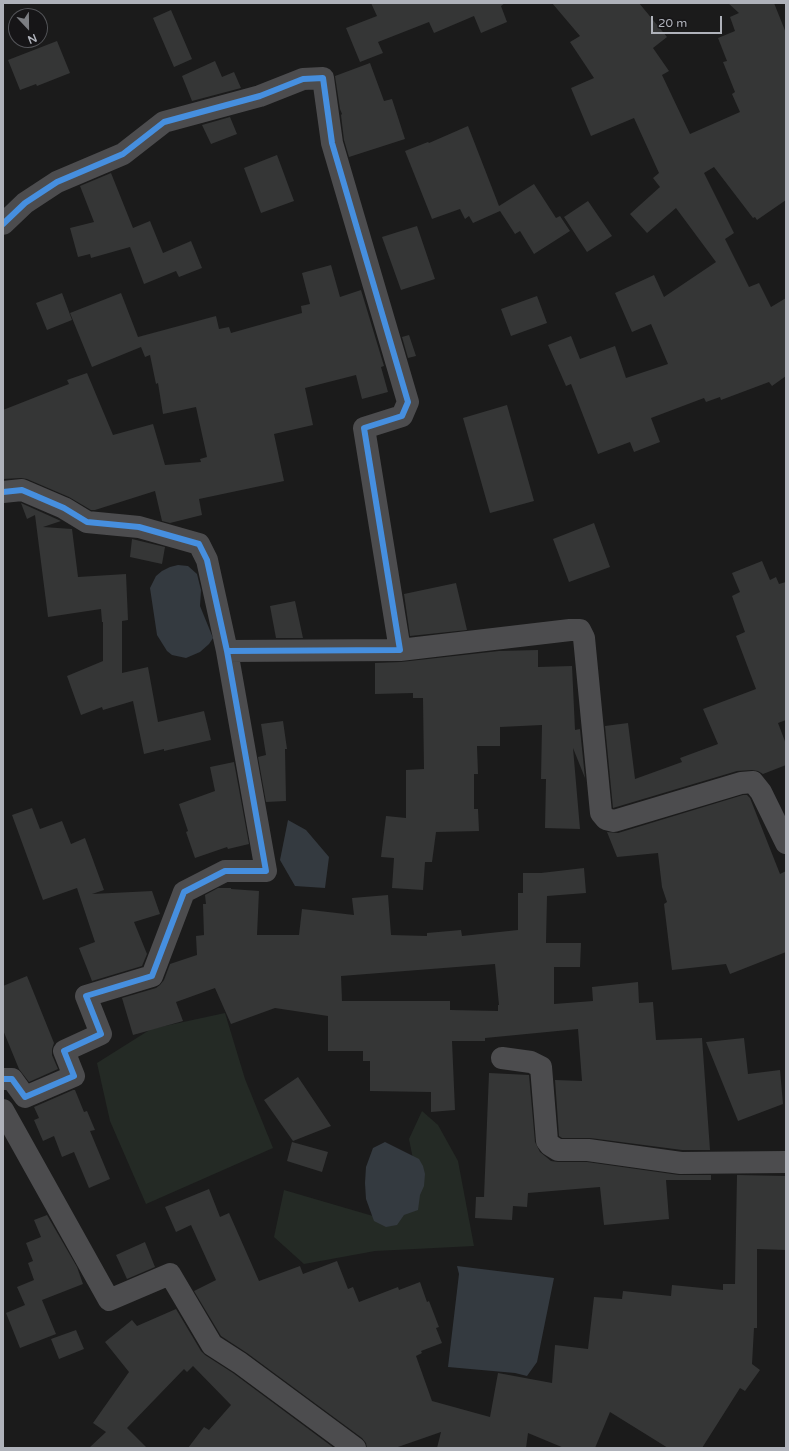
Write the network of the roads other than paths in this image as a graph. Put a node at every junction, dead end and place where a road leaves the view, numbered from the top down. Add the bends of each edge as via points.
1 (3, 224) edge
2 (3, 492) edge
3 (400, 650) junction
4 (227, 651) junction
5 (786, 843) edge
6 (502, 1058) dead end
7 (3, 1079) edge
8 (3, 1110) edge
9 (786, 1162) edge
10 (355, 1448) edge

1 - 3 street via 25,203 57,182 123,154 164,122 260,96 303,79 323,78 332,143 408,402 402,416 364,428
2 - 4 street via 22,490 64,508 87,522 139,527 199,544 207,560
3 - 4 street
3 - 5 street via 580,630 584,638 601,813 606,819 614,821 741,783 753,782 762,792
4 - 7 street via 266,871 225,871 184,892 152,976 86,996 101,1034 64,1051 74,1076 25,1097 12,1079
6 - 9 street via 531,1062 541,1067 547,1140 558,1150 588,1150 681,1163
8 - 10 street via 108,1300 170,1274 212,1345

